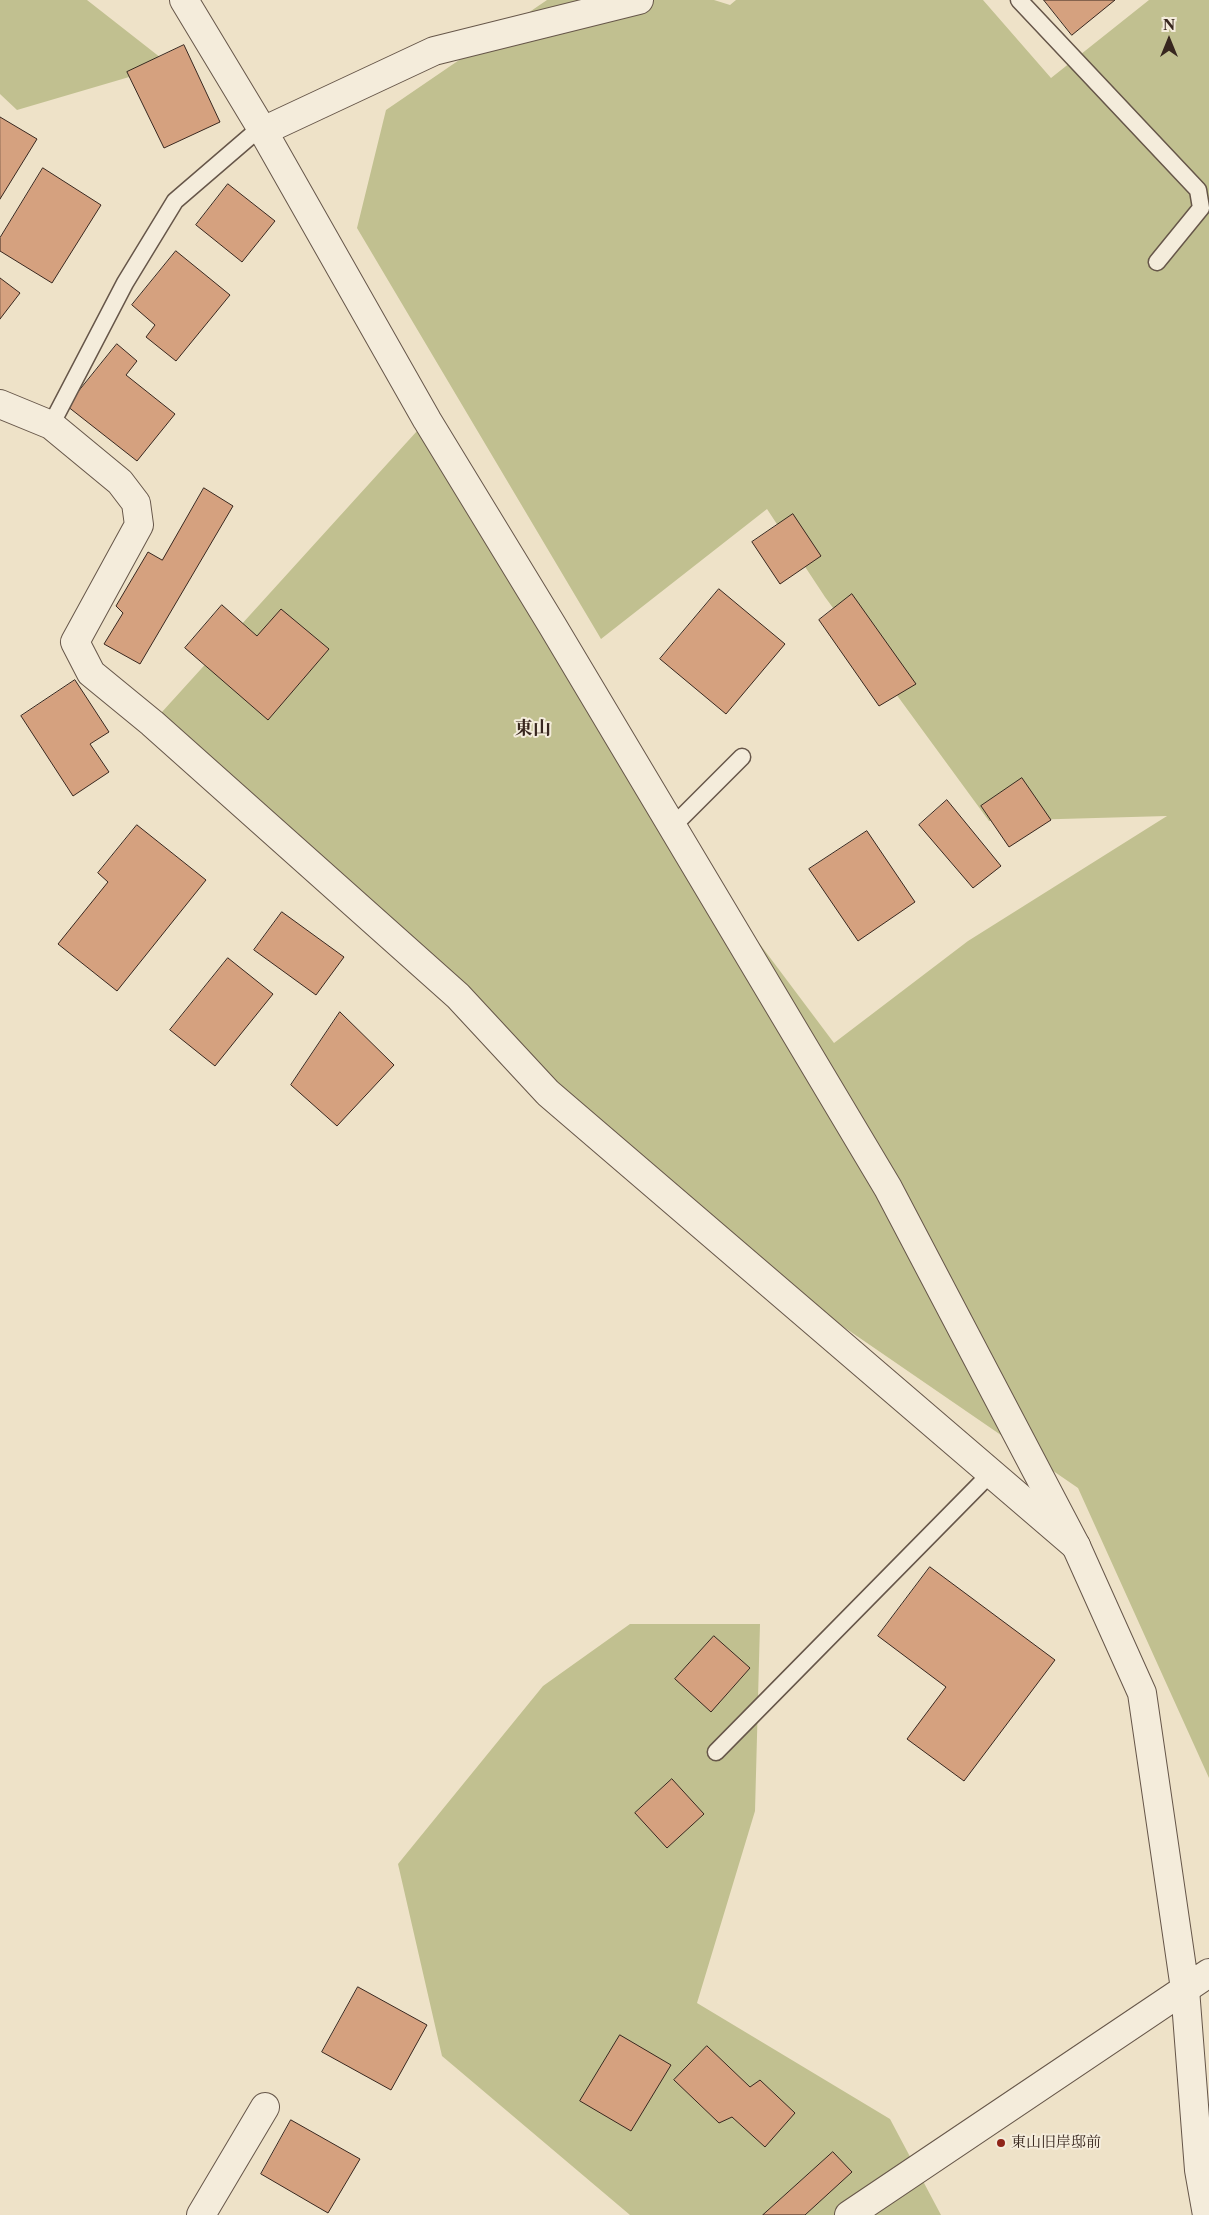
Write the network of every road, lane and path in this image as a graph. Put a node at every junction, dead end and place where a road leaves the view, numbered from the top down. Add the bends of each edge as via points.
1 (184, 0) edge
2 (639, 0) edge
3 (1019, 0) edge
4 (262, 129) junction
5 (1157, 262) dead end
6 (0, 404) edge
7 (51, 425) junction
8 (742, 757) dead end
9 (672, 827) junction
10 (991, 1473) junction
11 (1076, 1546) junction
12 (716, 1752) dead end
13 (1209, 1973) edge
14 (1185, 1989) junction
15 (265, 2107) dead end
16 (201, 2215) edge
17 (849, 2215) edge
18 (1207, 2215) edge

1 - 4 street
2 - 4 street via 434,51
3 - 5 lane via 1198,190 1201,208
4 - 7 lane via 174,201 125,283
4 - 9 street via 427,420
6 - 7 street
7 - 10 street via 120,482 136,503 139,525 75,642 91,673 152,723 458,996 548,1093
8 - 9 lane
9 - 11 street via 888,1188
10 - 11 street
10 - 12 lane
11 - 14 street via 1142,1693
13 - 14 street
14 - 17 street
14 - 18 street via 1199,2170
15 - 16 street

